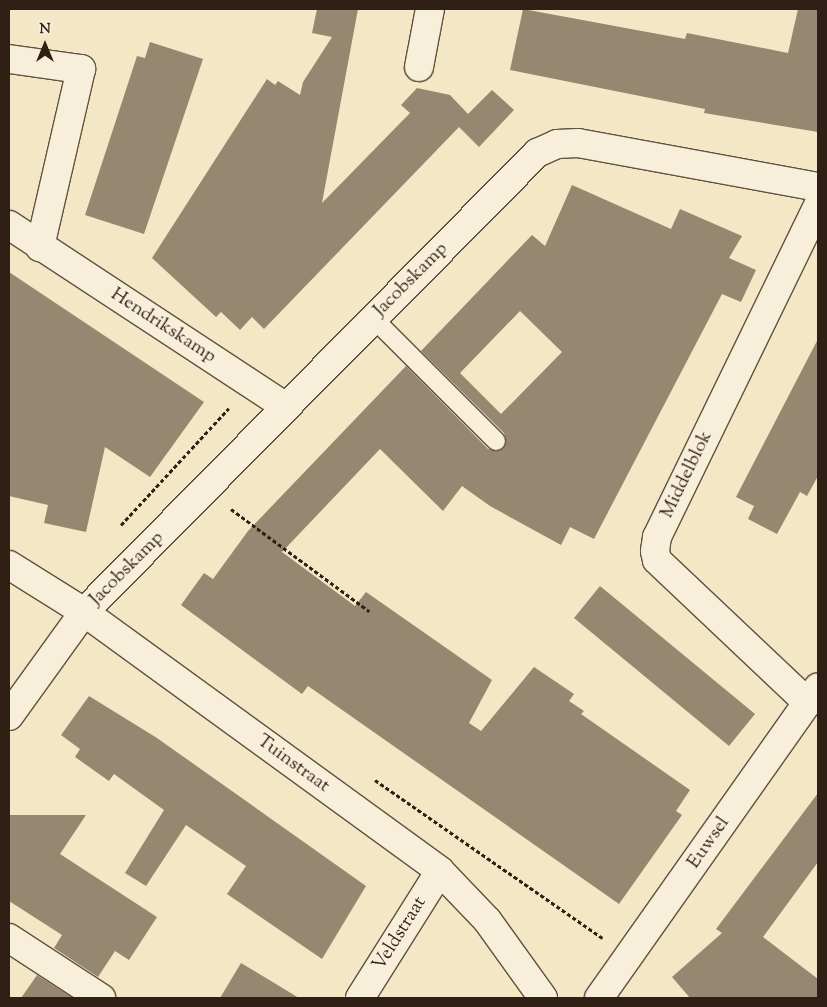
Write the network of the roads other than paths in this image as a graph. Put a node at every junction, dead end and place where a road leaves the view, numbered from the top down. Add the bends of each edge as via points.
1 (430, 9) edge
2 (9, 59) edge
3 (419, 68) dead end
4 (818, 187) edge
5 (818, 204) edge
6 (9, 225) edge
7 (40, 246) junction
8 (373, 318) junction
9 (285, 406) junction
10 (496, 441) dead end
11 (9, 565) edge
12 (84, 612) junction
13 (813, 696) edge
14 (9, 716) edge
15 (440, 870) junction
16 (9, 938) edge
17 (101, 998) edge
18 (360, 998) edge
19 (543, 998) edge
20 (599, 998) edge

1 - 3 street
2 - 7 street via 81,69
4 - 8 street, Jacobskamp via 578,143 557,144 537,153
5 - 13 street, Middelblok via 657,537 655,551 657,560
6 - 7 street, Hendrikskamp
7 - 9 street, Hendrikskamp
8 - 9 street, Jacobskamp
8 - 10 lane
9 - 12 street, Jacobskamp
11 - 12 street, Tuinstraat
12 - 14 street, Jacobskamp
12 - 15 street, Tuinstraat
13 - 20 street, Euwsel
15 - 18 street, Veldstraat
15 - 19 street, Tuinstraat via 487,920
16 - 17 street

